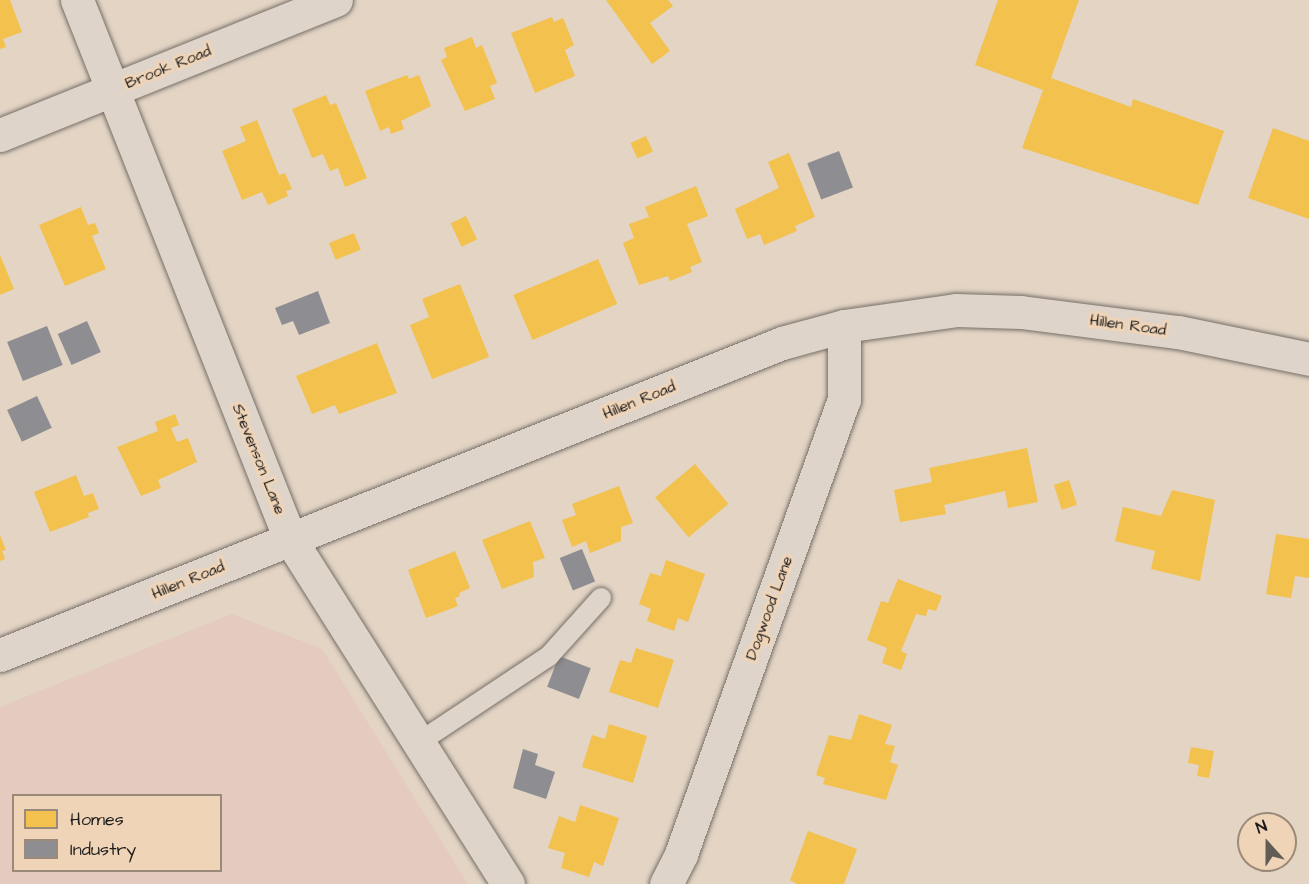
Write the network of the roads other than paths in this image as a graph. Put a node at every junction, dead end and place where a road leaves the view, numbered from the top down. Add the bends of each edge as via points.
1 (76, 0) edge
2 (336, 0) edge
3 (112, 90) junction
4 (0, 135) edge
5 (844, 326) junction
6 (1309, 359) edge
7 (290, 539) junction
8 (600, 598) dead end
9 (0, 655) edge
10 (418, 743) junction
11 (508, 884) edge
12 (666, 884) edge

1 - 3 street, Stevenson Lane
2 - 3 street, Brook Road
3 - 4 street, Brook Road
3 - 7 street, Stevenson Lane
5 - 6 street, Hillen Road via 892,316 956,310 1021,312 1178,332
5 - 7 street, Hillen Road via 782,343
5 - 12 street, Dogwood Lane via 844,400 681,854
7 - 9 street, Hillen Road
7 - 10 street, Stevenson Lane
8 - 10 lane via 549,657
10 - 11 street, Stevenson Lane

